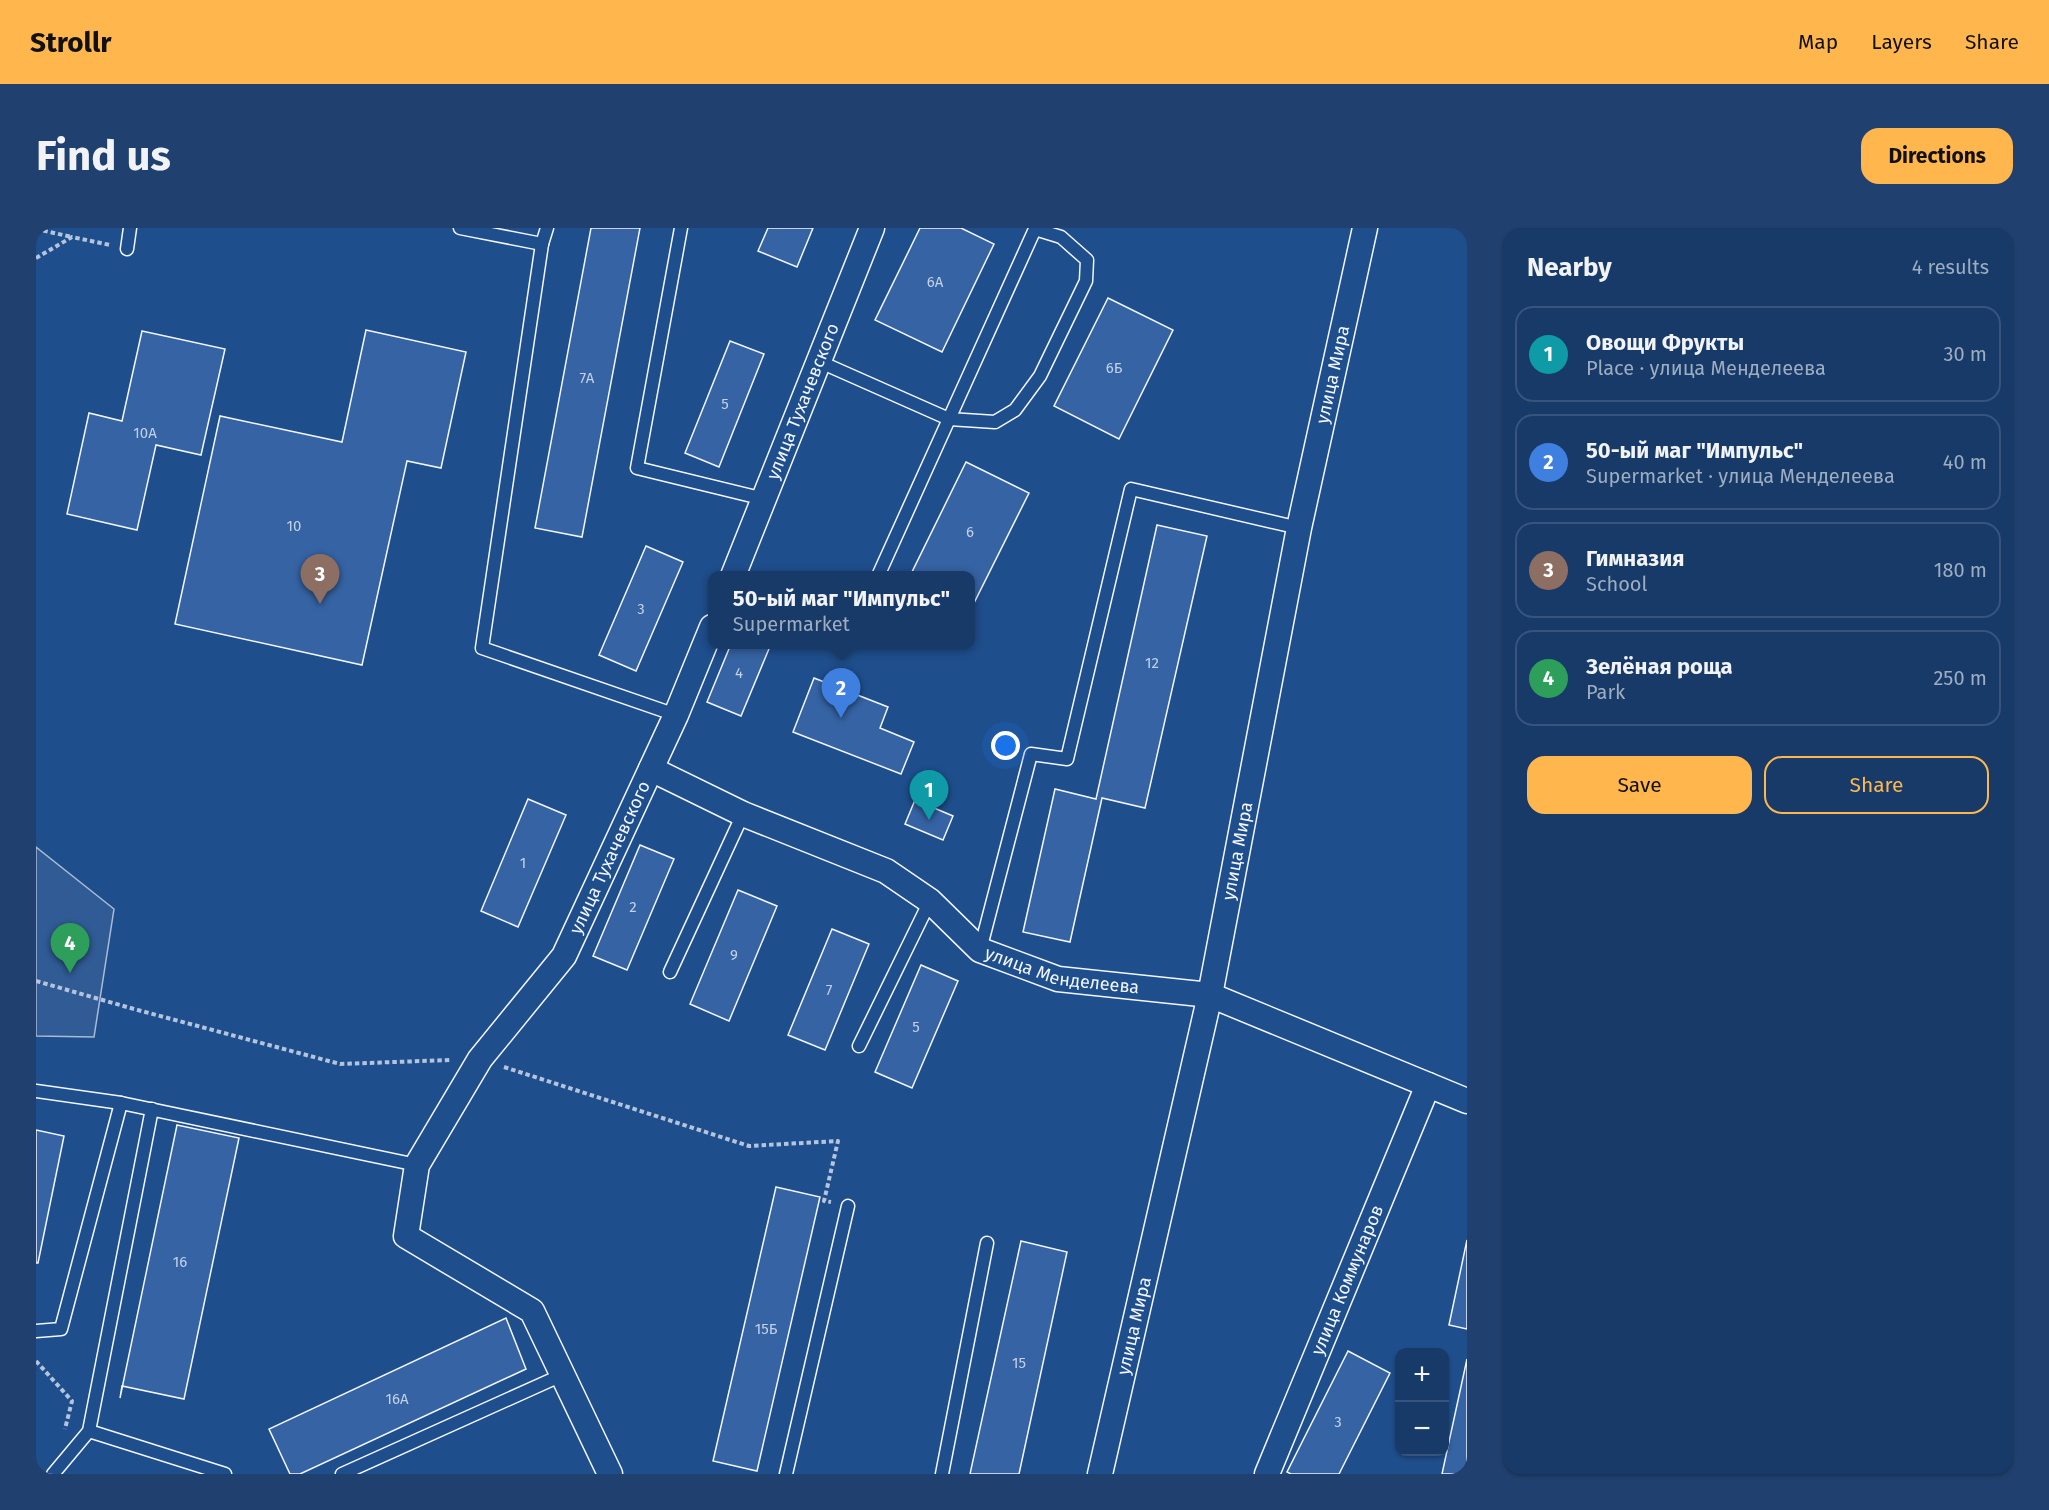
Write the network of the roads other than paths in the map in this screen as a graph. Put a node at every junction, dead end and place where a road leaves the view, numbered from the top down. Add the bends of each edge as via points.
1 (130, 228) edge
2 (460, 228) edge
3 (547, 228) edge
4 (681, 228) edge
5 (872, 228) edge
6 (1365, 228) edge
7 (542, 244) junction
8 (127, 249) road end
9 (818, 361) junction
10 (950, 419) junction
11 (764, 499) junction
12 (1299, 528) junction
13 (735, 571) edge
14 (880, 571) edge
15 (708, 637) edge
16 (676, 715) junction
17 (651, 769) junction
18 (743, 814) junction
19 (930, 901) junction
20 (980, 950) junction
21 (670, 972) dead end
22 (1210, 994) junction
23 (859, 1046) dead end
24 (1428, 1085) junction
25 (36, 1091) edge
26 (1467, 1101) edge
27 (121, 1103) junction
28 (152, 1110) junction
29 (417, 1165) junction
30 (848, 1206) dead end
31 (987, 1243) dead end
32 (36, 1330) edge
33 (562, 1375) junction
34 (88, 1431) junction
35 (53, 1474) edge
36 (225, 1474) edge
37 (342, 1474) edge
38 (610, 1474) edge
39 (786, 1474) edge
40 (942, 1474) edge
41 (1100, 1474) edge
42 (1267, 1474) edge

1 - 8 lane
2 - 7 lane
3 - 7 lane
4 - 11 lane via 637,468
5 - 9 street, улица Тухачевского
6 - 12 street, улица Мира
7 - 16 lane via 483,648
9 - 10 lane
9 - 11 street, улица Тухачевского
10 - 10 lane via 995,422 1015,410 1040,376 1086,281 1087,260 1061,237 1035,229
10 - 14 lane
11 - 13 street, улица Тухачевского
12 - 20 lane via 1131,489 1067,759 1031,754
12 - 22 street, улица Мира
15 - 16 street, улица Тухачевского
16 - 17 street, улица Тухачевского
17 - 18 street, улица Менделеева
17 - 29 street, улица Тухачевского via 564,956 480,1059
18 - 19 street, улица Менделеева via 886,871
18 - 21 lane
19 - 20 street, улица Менделеева
19 - 23 lane
20 - 22 street, улица Менделеева via 1058,979
22 - 24 street, улица Менделеева
22 - 41 street, улица Мира
24 - 26 street, улица Менделеева
24 - 42 street, улица Коммунаров
25 - 27 lane
27 - 28 lane
27 - 32 lane via 61,1329
28 - 29 lane
28 - 34 lane
29 - 33 street via 406,1236 532,1311
30 - 39 lane
31 - 40 lane
33 - 37 lane
33 - 38 street
34 - 35 lane
34 - 36 lane

